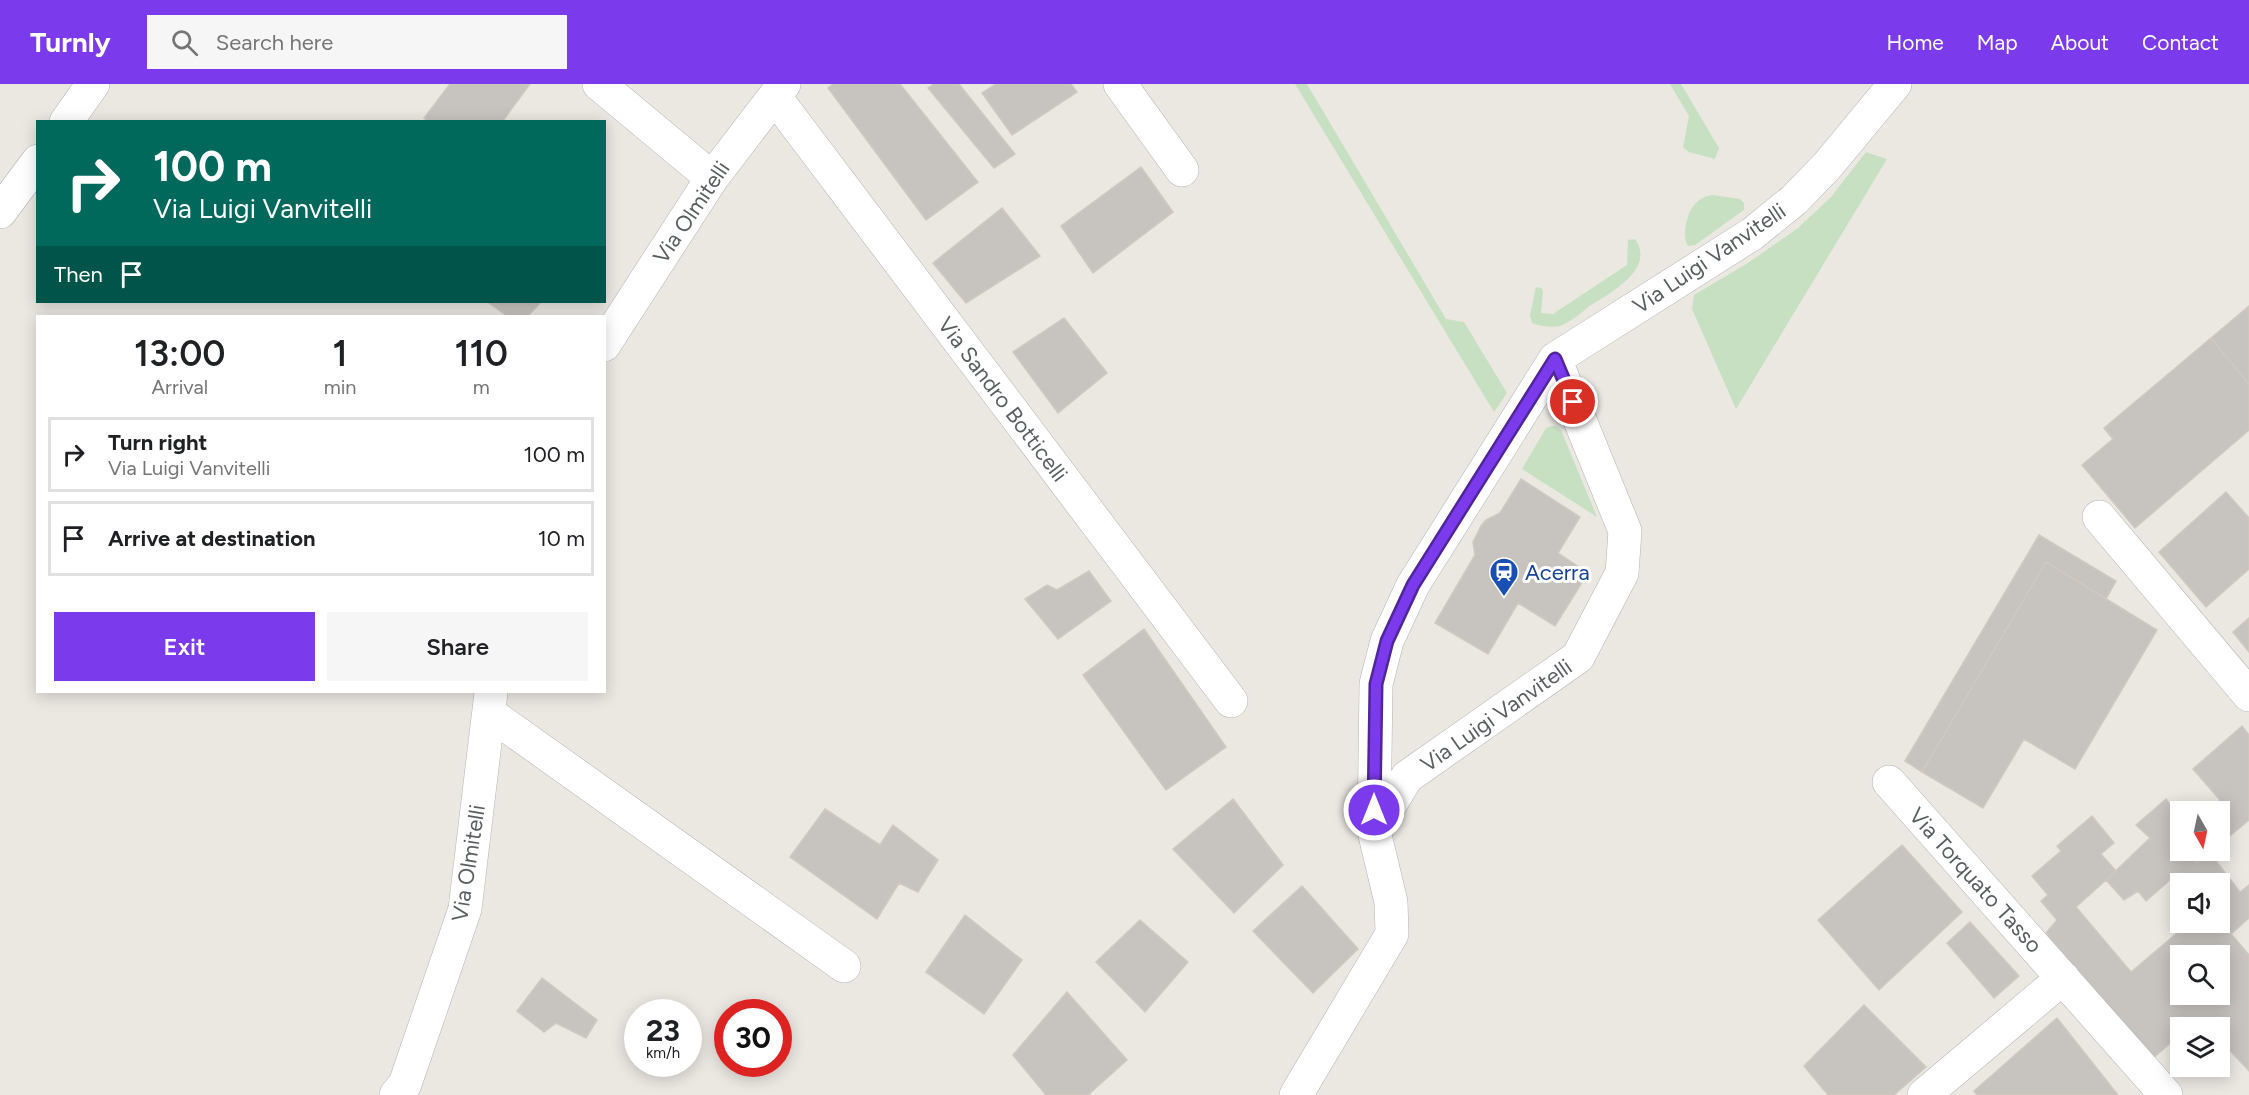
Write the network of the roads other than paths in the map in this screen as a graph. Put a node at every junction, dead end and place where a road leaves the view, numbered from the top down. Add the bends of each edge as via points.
1 (93, 84) edge
2 (599, 84) edge
3 (1120, 84) edge
4 (1895, 84) edge
5 (780, 91) edge
6 (67, 120) edge
7 (36, 164) edge
8 (1182, 170) dead end
9 (712, 178) junction
10 (0, 212) edge
11 (606, 342) edge
12 (1555, 359) junction
13 (2098, 517) dead end
14 (2249, 695) edge
15 (1232, 701) dead end
16 (490, 702) edge
17 (1889, 782) dead end
18 (1374, 831) junction
19 (844, 966) dead end
20 (2063, 978) junction
21 (407, 1091) edge
22 (1296, 1095) edge
23 (1924, 1095) edge
24 (2166, 1095) edge

1 - 6 street
2 - 9 street
3 - 8 street
4 - 12 street, Via Luigi Vanvitelli via 1794,201 1752,234
5 - 9 street, Via Olmitelli
5 - 15 street, Via Sandro Botticelli
7 - 10 street
9 - 11 street, Via Olmitelli
12 - 18 street, Via Luigi Vanvitelli via 1413,585 1387,641 1376,684
12 - 18 street, Via Luigi Vanvitelli via 1625,531 1622,573 1578,657 1407,777
13 - 14 street
16 - 19 street
16 - 21 street, Via Olmitelli via 465,909
17 - 20 street, Via Torquato Tasso
18 - 22 street, Via Luigi Vanvitelli via 1391,902 1392,933
20 - 23 street
20 - 24 street, Via Torquato Tasso

